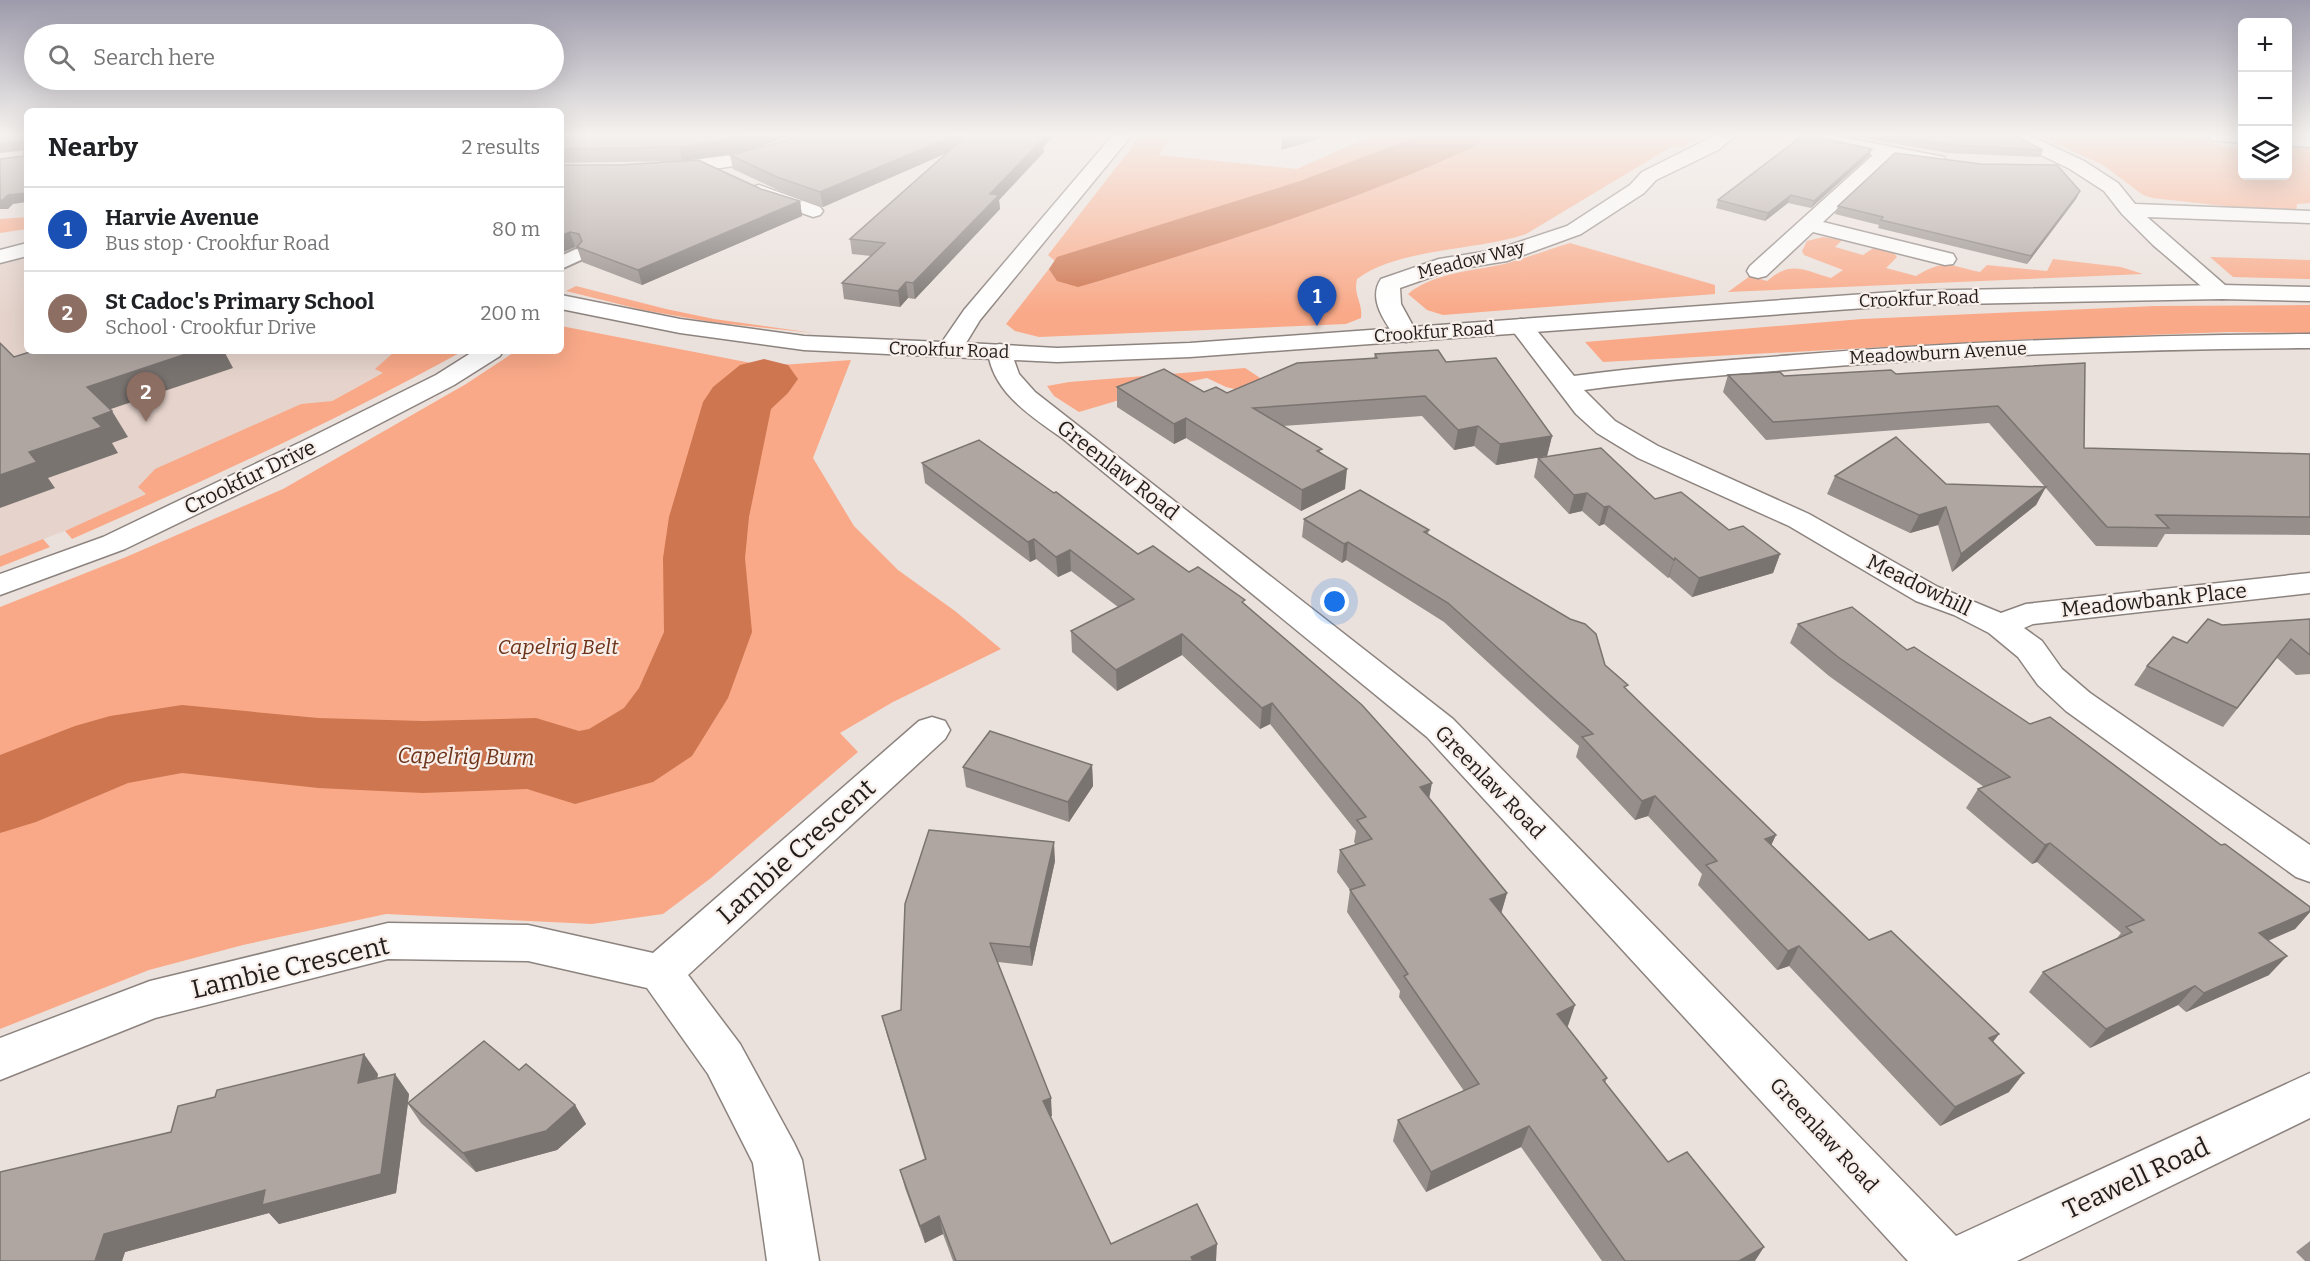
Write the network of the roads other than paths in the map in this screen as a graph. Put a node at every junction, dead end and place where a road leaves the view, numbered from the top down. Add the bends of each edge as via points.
1 (770, 195) edge
2 (1073, 195) edge
3 (1628, 195) edge
4 (1842, 195) edge
5 (2116, 195) edge
6 (812, 202) edge
7 (2129, 210) junction
8 (2310, 218) edge
9 (1809, 225) junction
10 (24, 250) edge
11 (0, 257) edge
12 (1945, 259) dead end
13 (1758, 271) dead end
14 (2222, 292) junction
15 (2310, 294) edge
16 (564, 304) edge
17 (1521, 326) junction
18 (1406, 335) junction
19 (2310, 341) edge
20 (950, 351) junction
21 (1000, 351) junction
22 (486, 354) edge
23 (1567, 385) junction
24 (2310, 583) edge
25 (0, 585) edge
26 (2001, 626) junction
27 (932, 730) dead end
28 (2310, 866) edge
29 (661, 973) junction
30 (0, 1059) edge
31 (2310, 1095) edge
32 (794, 1261) edge
33 (1943, 1261) edge
34 (1961, 1261) edge

1 - 6 street via 787,202
2 - 20 street via 972,315
3 - 18 street, Meadow Way via 1575,230 1499,256 1447,264 1389,284 1389,306
4 - 9 street
5 - 7 street
7 - 8 street
7 - 14 street
9 - 12 street
9 - 13 street
10 - 11 street
14 - 15 street, Crookfur Road
14 - 17 street, Crookfur Road via 1907,298
16 - 20 street, Crookfur Road via 680,326 804,343
17 - 18 street, Crookfur Road
17 - 23 street, Meadowhill
18 - 21 street, Crookfur Road via 1190,350 1057,355
19 - 23 street, Meadowburn Avenue via 2166,341 1941,351 1640,374
20 - 21 street, Crookfur Road
21 - 33 street, Greenlaw Road via 999,360 1006,374 1028,401 1072,432 1440,728
22 - 25 street, Crookfur Drive via 445,380 324,442 135,533
23 - 26 street, Meadowhill via 1606,427 1648,452 1798,520 1927,594
24 - 26 street, Meadowbank Place via 2026,614
26 - 28 street, Meadowhill via 2030,649 2050,678 2078,702
27 - 29 street, Lambie Crescent
29 - 30 street, Lambie Crescent via 528,943 388,941 150,1000
29 - 32 street via 724,1059 777,1160
31 - 34 street, Teawell Road

